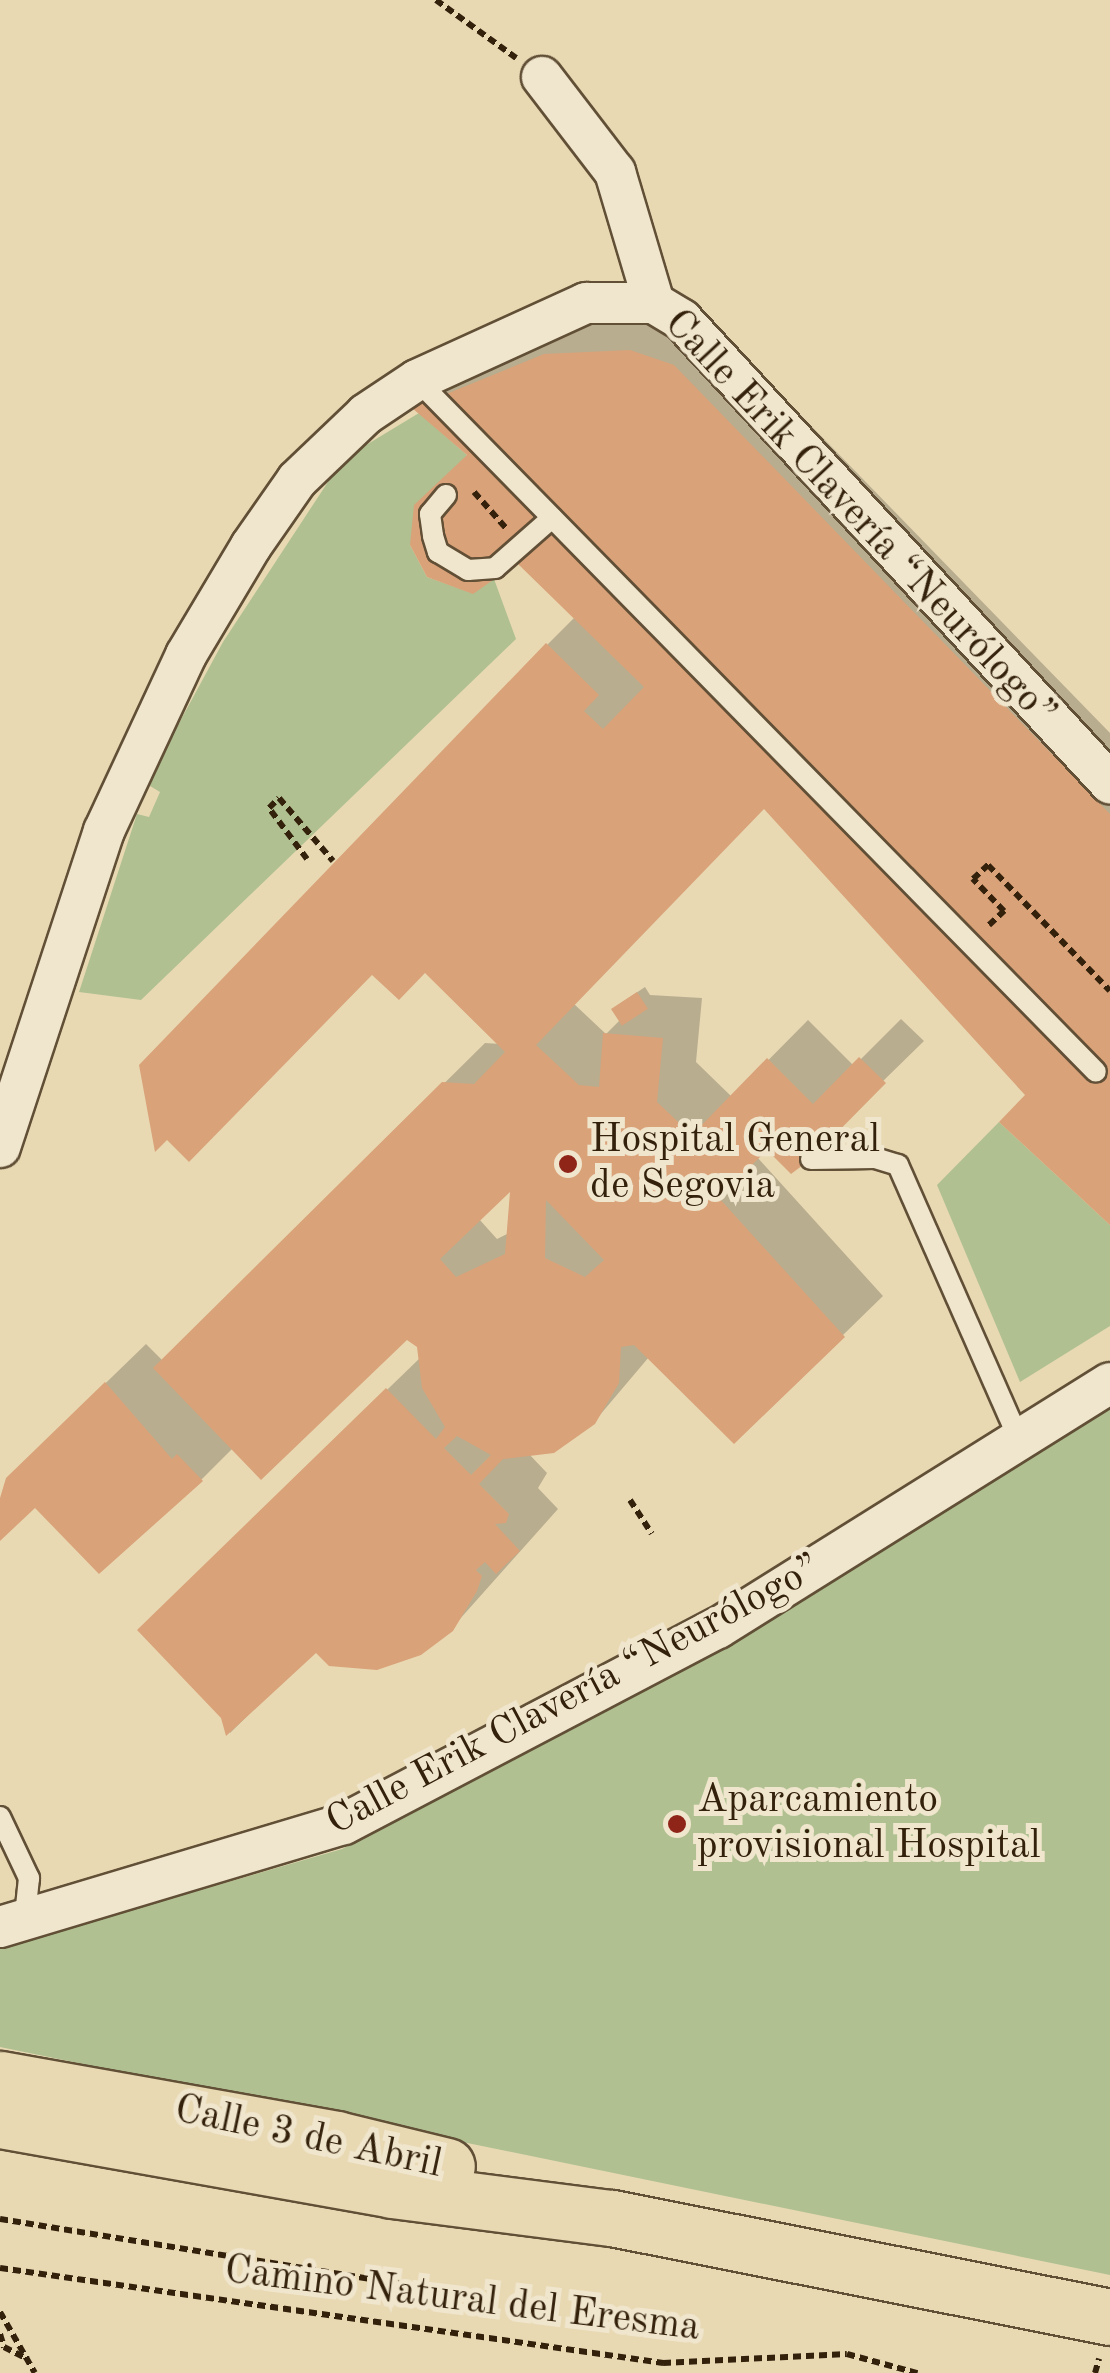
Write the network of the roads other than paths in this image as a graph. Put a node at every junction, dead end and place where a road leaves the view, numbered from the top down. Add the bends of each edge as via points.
1 (542, 77) road end
2 (654, 303) junction
3 (417, 380) junction
4 (446, 495) dead end
5 (552, 518) junction
6 (1110, 784) edge
7 (1096, 1072) dead end
8 (0, 1147) edge
9 (810, 1158) dead end
10 (1110, 1384) edge
11 (1020, 1441) junction
12 (0, 1817) edge
13 (6, 1926) edge
14 (0, 2079) edge
15 (0, 2120) edge
16 (612, 2218) junction
17 (1104, 2338) edge

1 - 2 street via 614,172
2 - 3 street, Calle Erik Clavería “Neurólogo” via 586,302
2 - 6 street, Calle Erik Clavería “Neurólogo” via 682,320
3 - 5 lane
3 - 8 street, Calle Erik Clavería “Neurólogo” via 366,414 297,480 186,655 104,831
4 - 5 lane via 430,514 433,536 438,552 468,570 495,568
5 - 7 lane
9 - 11 lane via 875,1158 898,1166
10 - 11 street, Calle Erik Clavería “Neurólogo”
11 - 13 street, Calle Erik Clavería “Neurólogo” via 718,1628 327,1830
12 - 13 lane via 29,1878 26,1906
14 - 16 highway, Calle 3 de Abril via 360,2144
15 - 16 highway, Calle 3 de Abril via 392,2190
16 - 17 highway, Calle 3 de Abril

